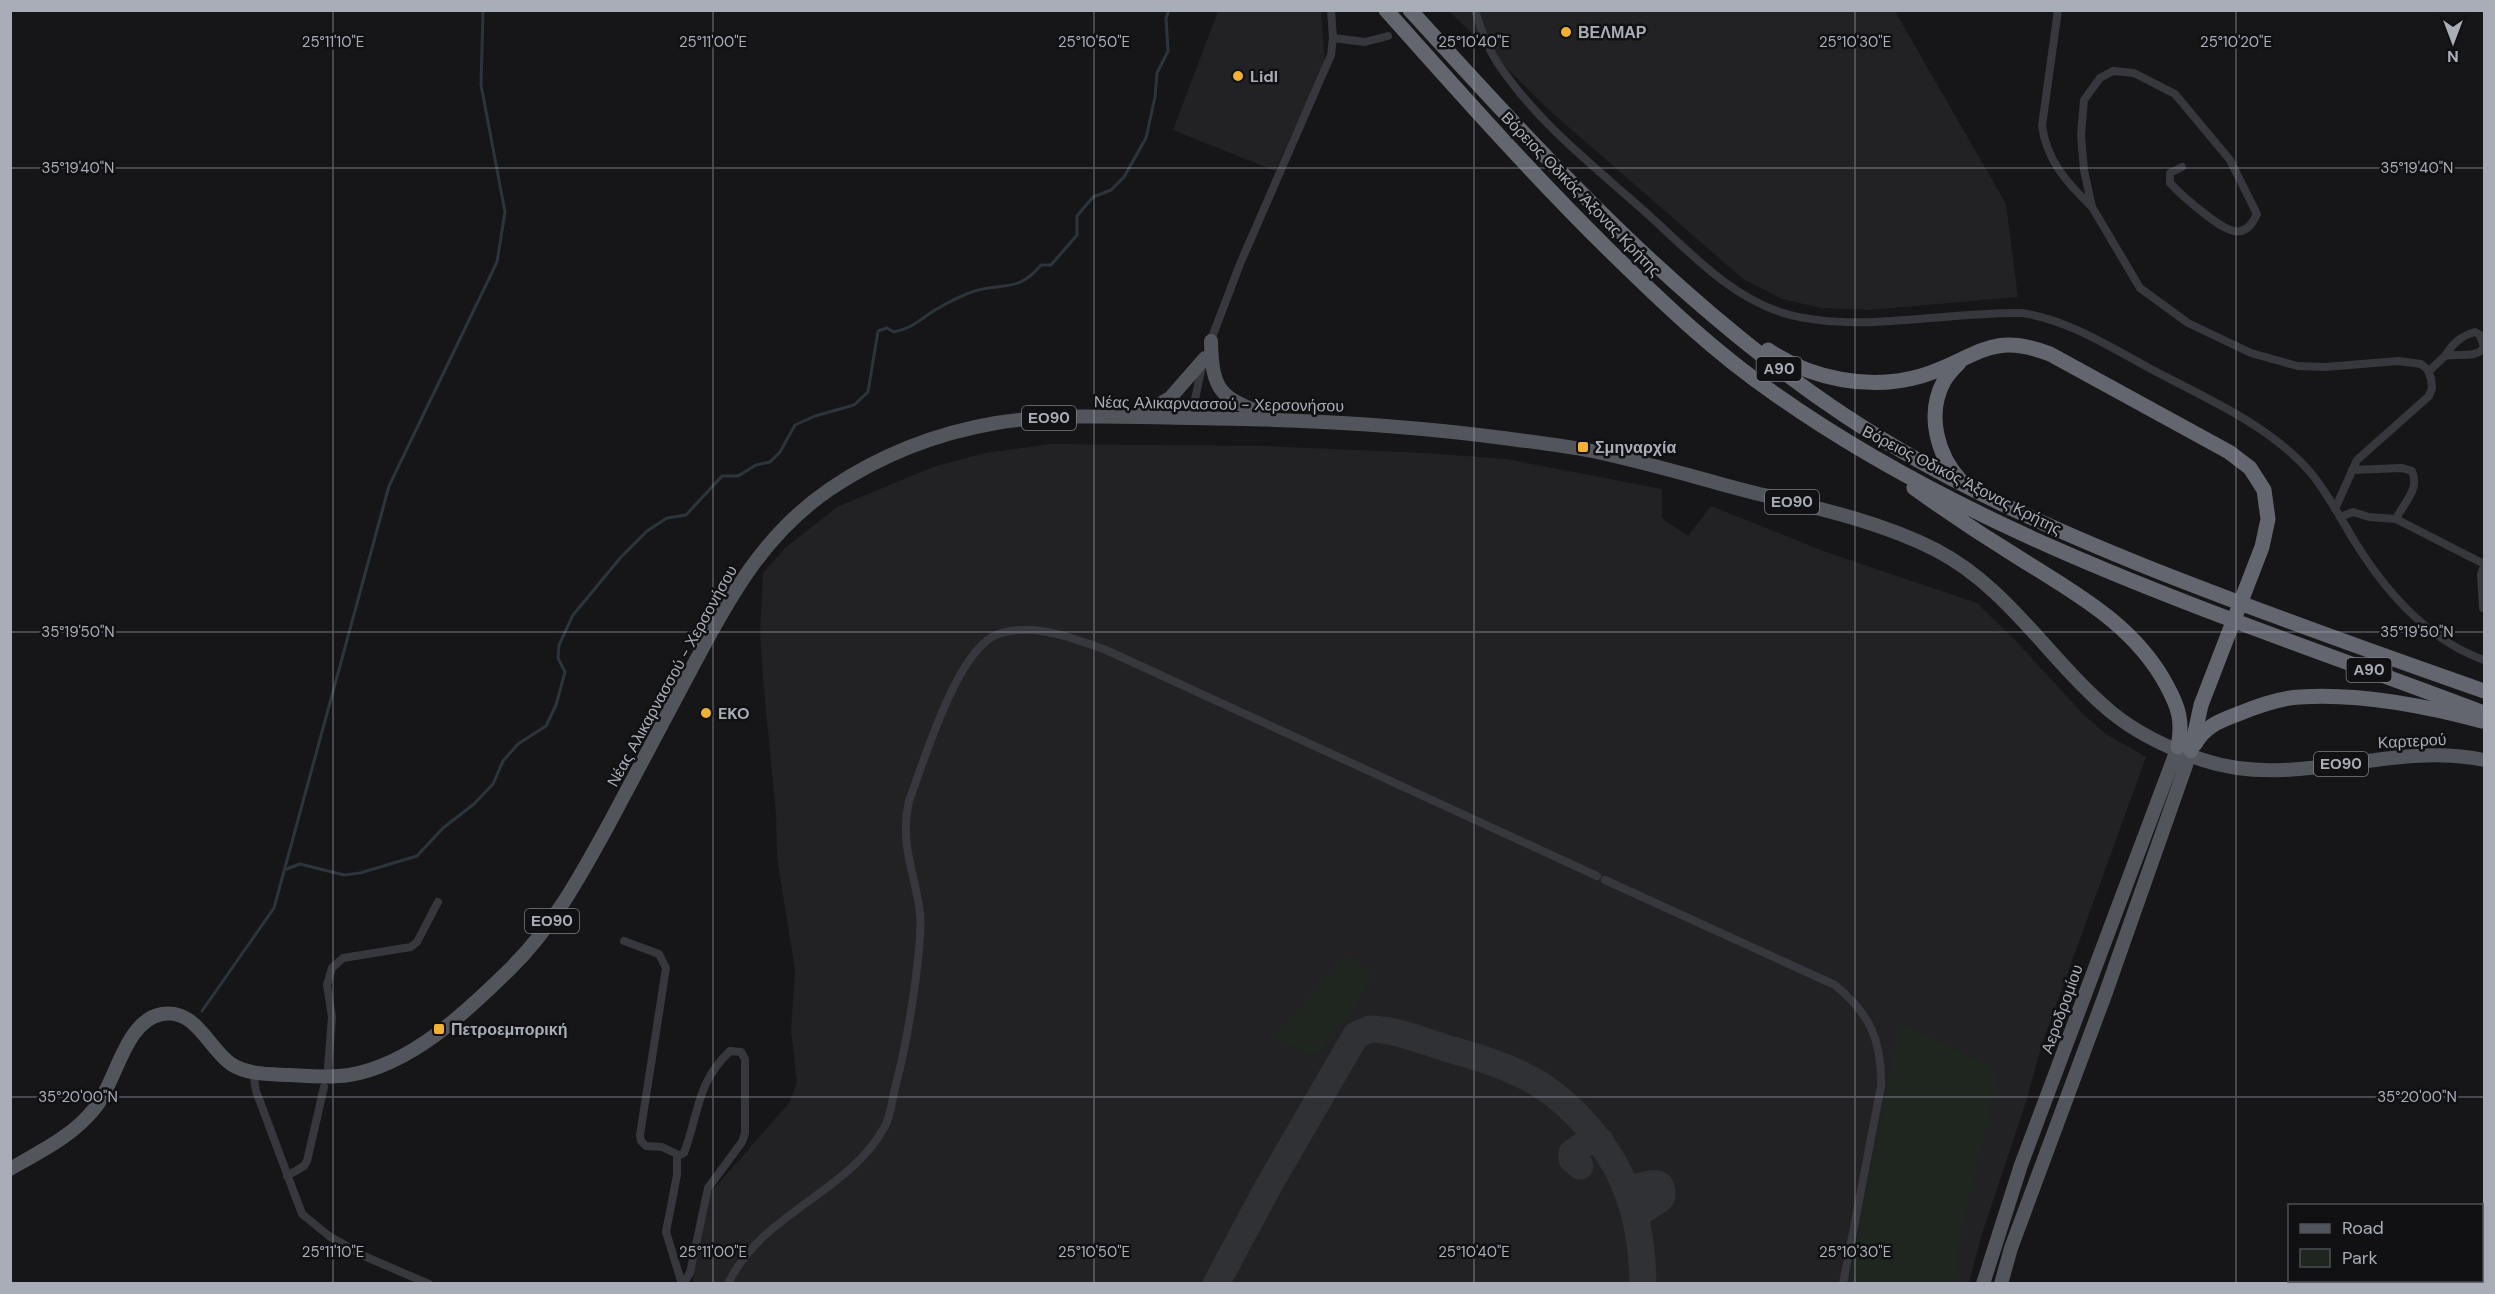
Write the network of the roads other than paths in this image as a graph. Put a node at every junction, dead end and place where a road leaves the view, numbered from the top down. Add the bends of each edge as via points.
1 (1331, 10) edge
2 (1386, 10) edge
3 (1410, 10) edge
4 (1475, 10) edge
5 (2058, 10) edge
6 (1388, 36) dead end
7 (1333, 38) junction
8 (2182, 167) dead end
9 (2092, 207) junction
10 (1609, 222) junction
11 (1211, 341) junction
12 (2484, 347) edge
13 (2445, 356) junction
14 (1205, 358) junction
15 (1960, 360) junction
16 (2429, 371) junction
17 (1135, 417) junction
18 (1191, 418) junction
19 (1280, 420) junction
20 (1871, 456) junction
21 (2352, 470) junction
22 (1969, 489) junction
23 (2338, 513) junction
24 (2396, 519) junction
25 (2483, 609) edge
26 (2484, 660) edge
27 (2484, 691) edge
28 (2484, 713) edge
29 (2484, 722) edge
30 (2190, 732) junction
31 (2183, 751) junction
32 (2484, 760) edge
33 (2176, 773) junction
34 (438, 902) dead end
35 (624, 941) dead end
36 (328, 1066) dead end
37 (253, 1072) junction
38 (324, 1087) dead end
39 (678, 1156) junction
40 (10, 1169) edge
41 (287, 1176) junction
42 (429, 1284) edge
43 (682, 1284) edge
44 (728, 1284) edge
45 (1843, 1284) edge
46 (1983, 1284) edge
47 (2001, 1284) edge

1 - 7 street
2 - 20 highway, Βόρειος Οδικός Άξονας Κρήτης / Α90 via 1499,137 1670,310 1775,394
3 - 10 highway, Βόρειος Οδικός Άξονας Κρήτης / Α90
4 - 23 street via 1496,62 1557,133 1710,269 1755,302 1786,314 1833,322 2011,313 2049,319 2089,336 2256,428 2301,463
5 - 9 street via 2042,126 2044,141 2067,183
6 - 7 street via 1365,42
7 - 11 street via 1318,88 1240,264
8 - 9 street via 2170,173 2170,183 2181,196 2225,230 2243,231 2253,224 2258,214 2230,160 2175,94 2134,73 2112,70 2100,78 2084,100 2081,135
9 - 16 street via 2140,288 2188,323 2251,353 2297,366 2407,362 2421,364
10 - 15 highway via 1754,340 1810,372 1848,381 1886,383 1921,376
10 - 22 highway, Βόρειος Οδικός Άξονας Κρήτης / Α90 via 1726,328 1788,375 1866,429
11 - 14 street
11 - 19 main road via 1212,368 1220,389 1237,403
12 - 13 street via 2475,354
12 - 13 street via 2475,332 2454,343
13 - 16 street
14 - 17 main road via 1170,398
14 - 18 street
15 - 22 highway via 1944,381 1935,421 1946,461
15 - 30 highway via 2005,344 2028,346 2050,354 2229,452 2250,468 2264,490 2268,519 2262,547
16 - 21 street via 2433,384 2429,396 2362,454
17 - 18 main road, Νέας Αλικαρνασσού - Χερσονήσου / ΕΟ90
17 - 37 main road, Νέας Αλικαρνασσού - Χερσονήσου / ΕΟ90 via 1018,420 963,430 888,456 813,501 768,542 742,580 573,889 514,966 448,1024 382,1065 334,1076
18 - 19 main road, Νέας Αλικαρνασσού - Χερσονήσου / ΕΟ90
19 - 31 main road, Νέας Αλικαρνασσού - Χερσονήσου / ΕΟ90 via 1451,432 1593,451 1789,501 1903,536 1970,572 2017,614 2110,711 2136,729
20 - 28 highway, Βόρειος Οδικός Άξονας Κρήτης / Α90 via 2013,530 2109,573
20 - 30 highway via 1951,514 2109,617 2136,640 2156,665
21 - 23 street
21 - 24 street via 2412,471 2415,487
22 - 27 highway, Βόρειος Οδικός Άξονας Κρήτης / Α90 via 2057,530 2215,594
23 - 24 street
23 - 26 street via 2374,568 2413,615 2446,641
24 - 25 street via 2484,564
29 - 30 highway via 2413,705 2298,697
30 - 31 highway
31 - 32 main road, Καρτερού / ΕΟ90 via 2244,771 2268,772 2426,754
31 - 33 main road, Αεροδρομίου
33 - 46 main road, Αεροδρομίου via 2021,1165
33 - 47 main road, Αεροδρομίου via 2109,984
34 - 36 street via 411,947 343,958 332,968 327,986 332,1017
35 - 39 street via 654,951 664,961 665,981 640,1136 646,1146 671,1149
37 - 40 main road, Νέας Αλικαρνασσού - Χερσονήσου / ΕΟ90 via 227,1061 186,1017 169,1013 153,1016 133,1035 105,1095 86,1118 61,1140
37 - 41 street via 256,1091
38 - 41 street via 307,1161
39 - 43 street via 666,1232
39 - 43 street via 684,1154 698,1101 715,1065 730,1051 741,1052 745,1059 745,1133 708,1188 690,1273
41 - 42 street via 302,1214 312,1223 364,1256
44 - 45 street via 760,1239 833,1184 885,1127 909,1035 921,929 905,819 928,748 962,670 983,642 998,634 1034,630 1060,634 1106,650 1835,985 1862,1011 1876,1038 1881,1065 1881,1086

